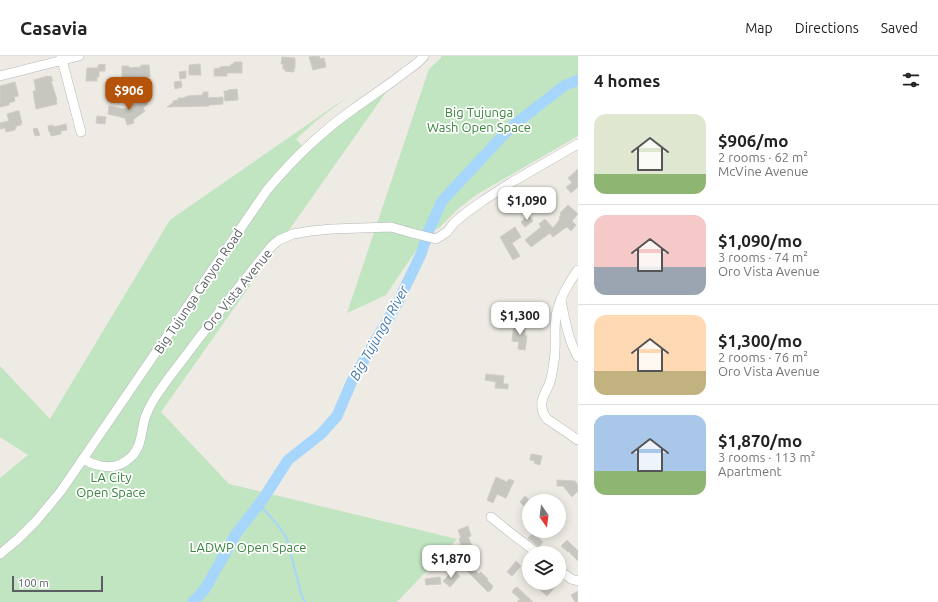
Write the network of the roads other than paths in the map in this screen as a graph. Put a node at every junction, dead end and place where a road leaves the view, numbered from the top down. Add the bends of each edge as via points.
1 (79, 56) edge
2 (424, 56) edge
3 (62, 58) edge
4 (0, 76) edge
5 (81, 132) dead end
6 (578, 144) edge
7 (578, 270) edge
8 (560, 300) junction
9 (578, 357) edge
10 (578, 440) edge
11 (83, 459) junction
12 (492, 517) dead end
13 (528, 546) edge
14 (0, 554) edge
15 (566, 575) edge
16 (578, 581) edge

1 - 3 street
2 - 11 street, Big Tujunga Canyon Road via 313,141 267,190
3 - 4 street
3 - 5 street
6 - 11 street, Oro Vista Avenue via 484,200 436,239 391,227 311,231 286,236 274,244 220,310 153,400 145,419 140,442 132,457 118,466 110,467 96,465
7 - 8 street
8 - 9 street via 568,334
8 - 10 street via 556,318 552,375 544,394 542,410 547,419
11 - 14 street, Big Tujunga Canyon Road via 37,520
12 - 13 street
15 - 16 street

